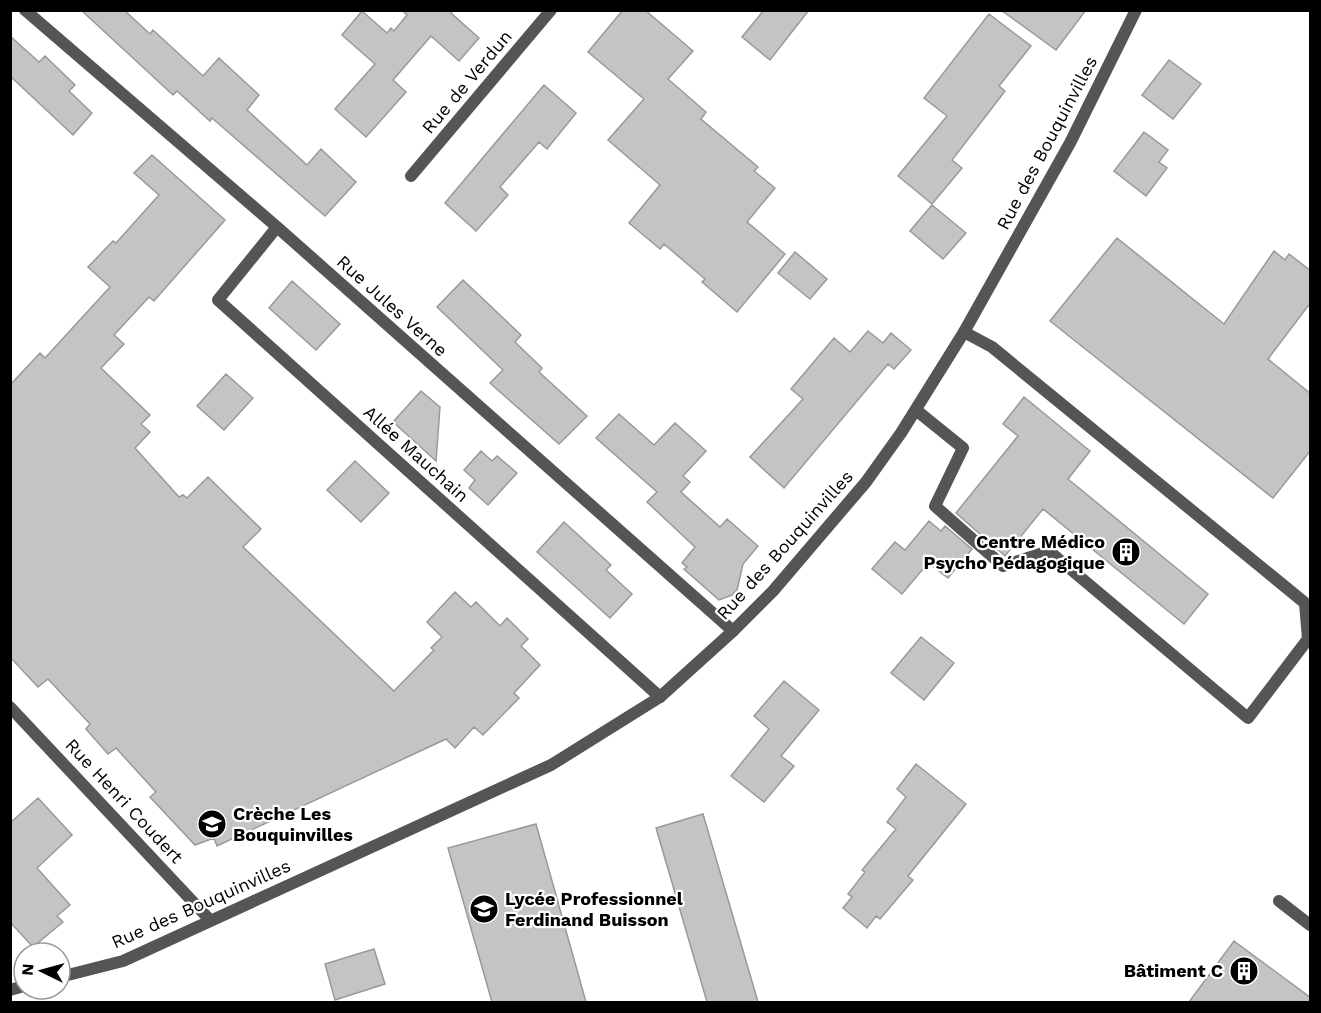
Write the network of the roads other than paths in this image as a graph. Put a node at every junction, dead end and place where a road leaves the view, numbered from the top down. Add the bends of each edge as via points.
1 (25, 10) edge
2 (551, 10) edge
3 (1136, 10) edge
4 (411, 176) dead end
5 (277, 227) junction
6 (964, 332) junction
7 (916, 410) junction
8 (733, 631) junction
9 (660, 697) junction
10 (10, 707) edge
11 (1279, 901) dead end
12 (210, 920) junction
13 (1311, 925) edge
14 (72, 974) edge

1 - 5 street, Rue Jules Verne
2 - 4 street, Rue de Verdun
3 - 6 street, Rue des Bouquinvilles via 1070,143
5 - 8 street, Rue Jules Verne
5 - 9 street, Allée Mauchain via 218,300
6 - 7 street, Rue des Bouquinvilles
6 - 7 street via 992,347 1305,603 1308,639 1248,718 1050,551 1003,566 935,506 963,448
7 - 8 street, Rue des Bouquinvilles via 866,482 773,591
8 - 9 street, Rue des Bouquinvilles
9 - 12 street, Rue des Bouquinvilles via 551,765
10 - 12 street, Rue Henri Coudert
11 - 13 street
12 - 14 street, Rue des Bouquinvilles via 123,961

